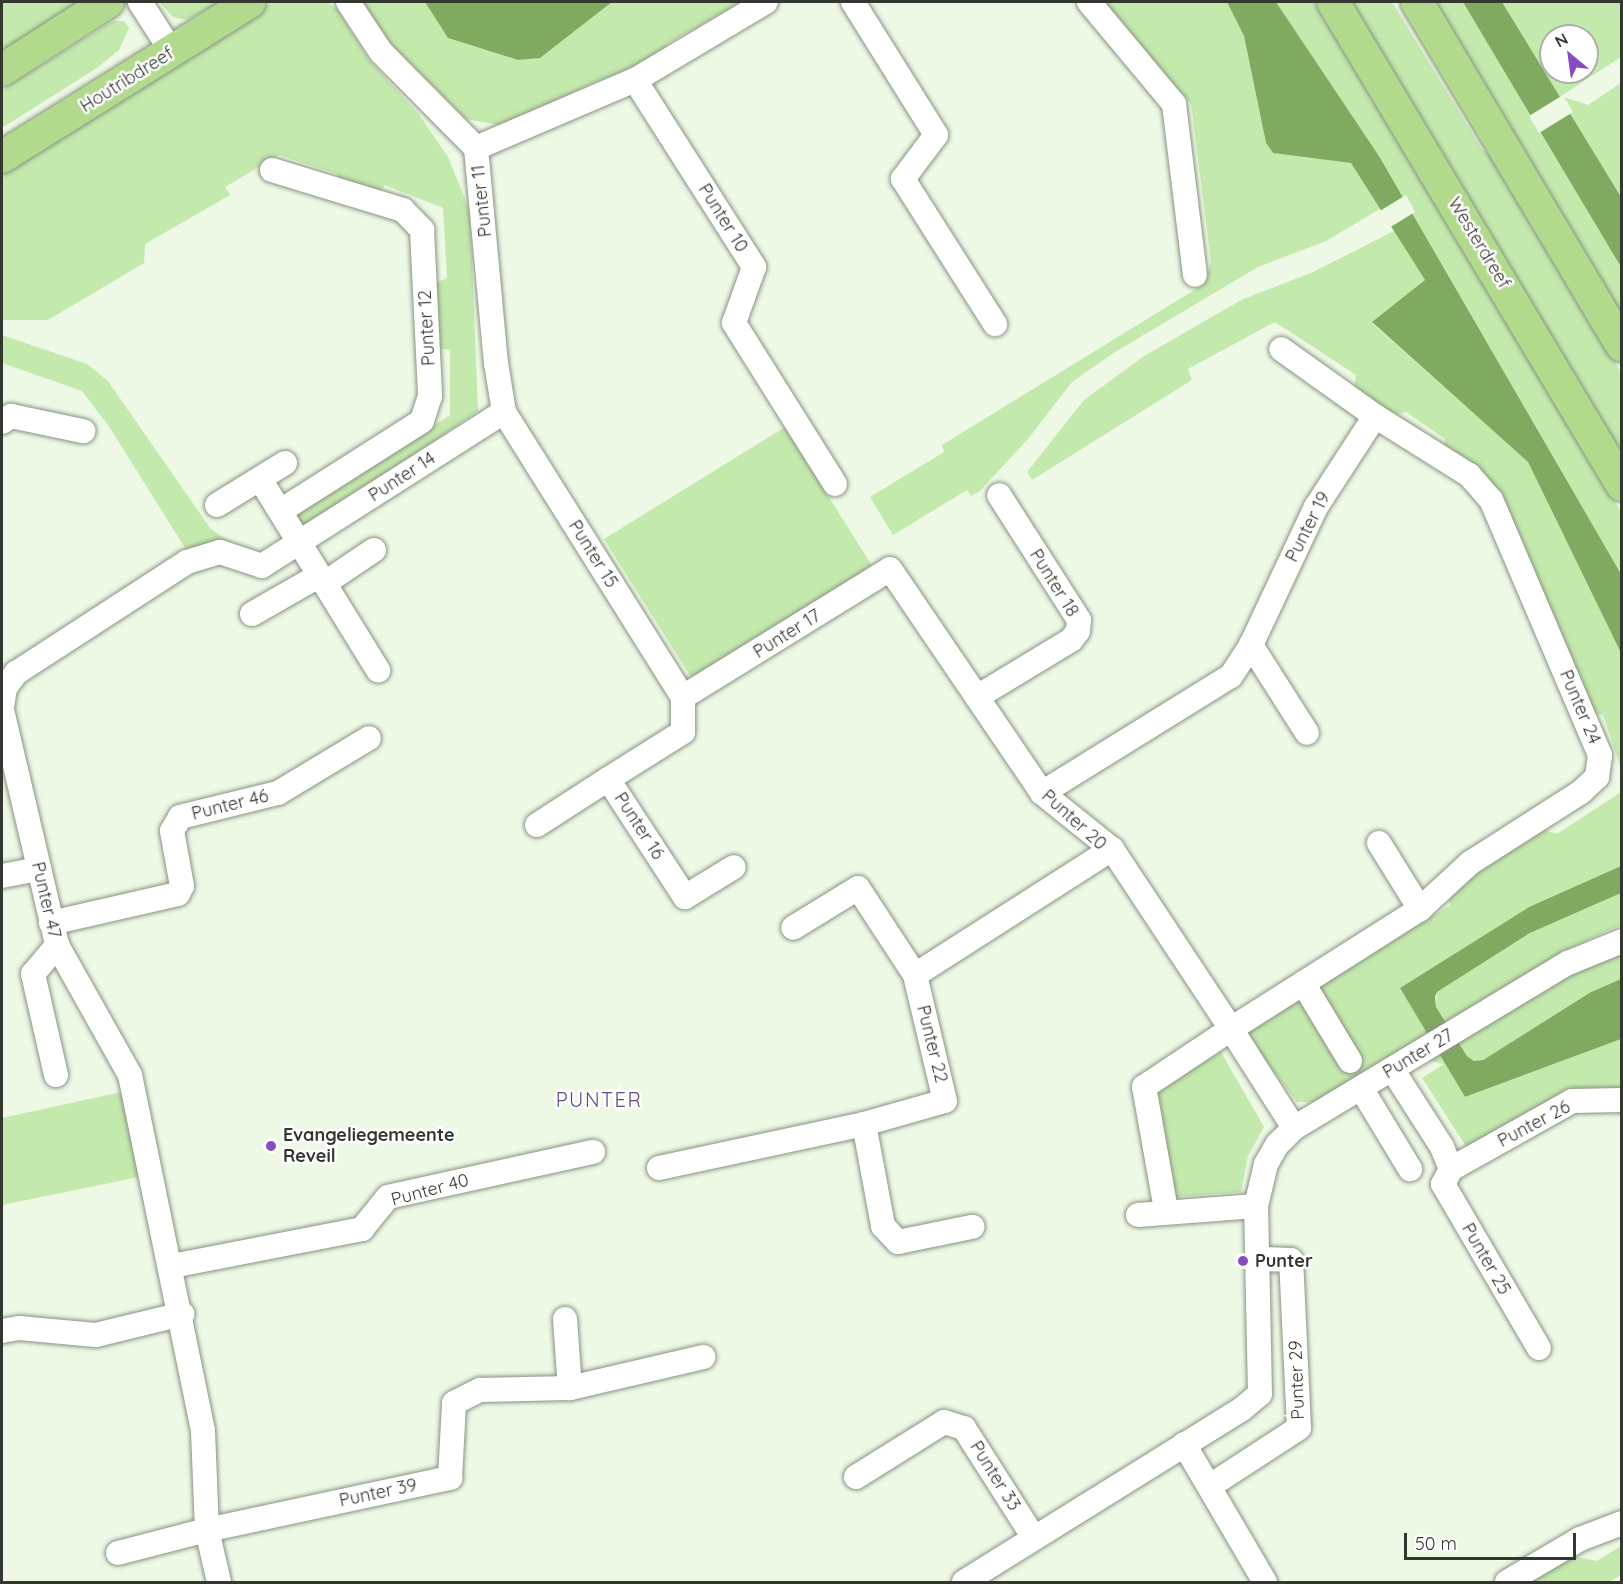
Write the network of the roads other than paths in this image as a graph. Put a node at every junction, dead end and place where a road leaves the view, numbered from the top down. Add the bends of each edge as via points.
1 (108, 2) edge
2 (140, 2) edge
3 (250, 2) edge
4 (348, 2) edge
5 (766, 2) edge
6 (853, 2) edge
7 (1089, 2) edge
8 (1333, 2) edge
9 (1417, 2) edge
10 (172, 52) junction
11 (2, 70) edge
12 (635, 80) junction
13 (476, 148) junction
14 (2, 157) edge
15 (272, 170) dead end
16 (1195, 275) dead end
17 (995, 324) dead end
18 (1622, 346) edge
19 (1281, 349) dead end
20 (504, 412) junction
21 (1375, 416) junction
22 (2, 422) edge
23 (83, 431) dead end
24 (285, 462) dead end
25 (260, 479) junction
26 (835, 484) dead end
27 (1622, 485) edge
28 (999, 495) dead end
29 (217, 506) dead end
30 (280, 511) junction
31 (300, 542) junction
32 (374, 550) dead end
33 (262, 566) joint
34 (890, 569) joint
35 (322, 579) junction
36 (252, 614) dead end
37 (1251, 645) junction
38 (378, 670) dead end
39 (2, 697) edge
40 (682, 697) junction
41 (977, 697) junction
42 (1307, 733) dead end
43 (369, 738) dead end
44 (609, 779) junction
45 (1042, 793) junction
46 (537, 825) dead end
47 (1379, 843) dead end
48 (1112, 849) junction
49 (734, 867) dead end
50 (39, 869) junction
51 (2, 876) edge
52 (1420, 909) junction
53 (793, 928) dead end
54 (54, 934) junction
55 (1622, 940) edge
56 (915, 975) junction
57 (1303, 983) junction
58 (1231, 1029) junction
59 (1350, 1061) dead end
60 (1392, 1069) junction
61 (56, 1075) dead end
62 (1361, 1088) junction
63 (1622, 1100) edge
64 (864, 1124) junction
65 (1294, 1128) junction
66 (593, 1152) dead end
67 (659, 1168) dead end
68 (1410, 1169) dead end
69 (1452, 1169) junction
70 (1256, 1206) junction
71 (1166, 1210) junction
72 (1138, 1215) dead end
73 (972, 1227) dead end
74 (1257, 1258) junction
75 (172, 1266) junction
76 (182, 1314) junction
77 (565, 1319) dead end
78 (2, 1331) edge
79 (1539, 1348) dead end
80 (703, 1357) dead end
81 (570, 1388) junction
82 (1184, 1444) junction
83 (856, 1477) dead end
84 (1210, 1486) junction
85 (1622, 1523) edge
86 (207, 1530) junction
87 (1034, 1538) junction
88 (118, 1553) dead end
89 (219, 1582) edge
90 (964, 1582) edge
91 (1265, 1582) edge
92 (1507, 1582) edge

1 - 11 main road
2 - 10 street
3 - 10 main road, Houtribdreef
4 - 13 street, Punter 11 via 381,52
5 - 12 street
6 - 17 street via 936,135 903,179
7 - 16 street via 1174,104
8 - 27 main road, Westerdreef
9 - 18 main road
10 - 14 main road, Houtribdreef
12 - 13 street
12 - 26 street, Punter 10 via 754,267 734,323
13 - 20 street, Punter 11
15 - 30 street, Punter 12 via 403,210 422,230 430,396 422,421
19 - 21 street
20 - 31 street, Punter 14
20 - 40 street, Punter 15
21 - 37 street, Punter 19 via 1316,507
21 - 52 street, Punter 24 via 1469,475 1491,500 1600,755 1597,777 1581,792 1470,863
22 - 23 street via 11,416
24 - 25 street
25 - 29 street
25 - 30 street
28 - 41 street, Punter 18 via 1079,620 1078,631 1071,640
30 - 31 street
31 - 33 street, Punter 14
31 - 35 street
32 - 35 street
33 - 39 street, Punter 47 via 220,552 187,562 16,673
34 - 40 street, Punter 17
34 - 41 street, Punter 20
35 - 36 street
35 - 38 street
37 - 42 street
37 - 45 street, Punter 19 via 1231,676
39 - 50 street, Punter 47
40 - 44 street, Punter 16 via 683,732
41 - 45 street, Punter 20
43 - 54 street, Punter 46 via 278,793 180,817 172,831 182,886 178,894
44 - 46 street
44 - 49 street, Punter 16 via 685,897
45 - 48 street, Punter 20
47 - 52 street
48 - 56 street, Punter 20
48 - 58 street
50 - 51 street
50 - 54 street, Punter 47
52 - 57 street, Punter 24
53 - 56 street via 858,888
54 - 61 street via 33,974
54 - 75 street, Punter 47 via 130,1075
55 - 60 street, Punter 27 via 1568,963
56 - 64 street, Punter 22 via 945,1101
57 - 58 street, Punter 24
57 - 59 street
58 - 65 street
58 - 71 street via 1144,1087
60 - 62 street, Punter 27
60 - 69 street
62 - 65 street, Punter 27
62 - 68 street
63 - 69 street, Punter 26 via 1572,1101
64 - 67 street, Punter 22
64 - 73 street via 883,1226 898,1242
65 - 70 street, Punter 27 via 1266,1164
66 - 75 street, Punter 40 via 388,1197 362,1229
69 - 79 street, Punter 25 via 1443,1184
70 - 71 street
70 - 74 street, Punter 27
71 - 72 street
74 - 82 street, Punter 27 via 1260,1394
74 - 84 street, Punter 29 via 1292,1260 1299,1428
75 - 76 street
76 - 78 street via 96,1335 19,1328
76 - 86 street via 203,1431
77 - 81 street
80 - 81 street, Punter 39
81 - 86 street, Punter 39 via 480,1390 454,1403 450,1478
82 - 84 street
82 - 87 street
83 - 87 street, Punter 33 via 944,1422 964,1428
84 - 91 street
85 - 92 street via 1580,1539
86 - 88 street, Punter 39
86 - 89 street
87 - 90 street

